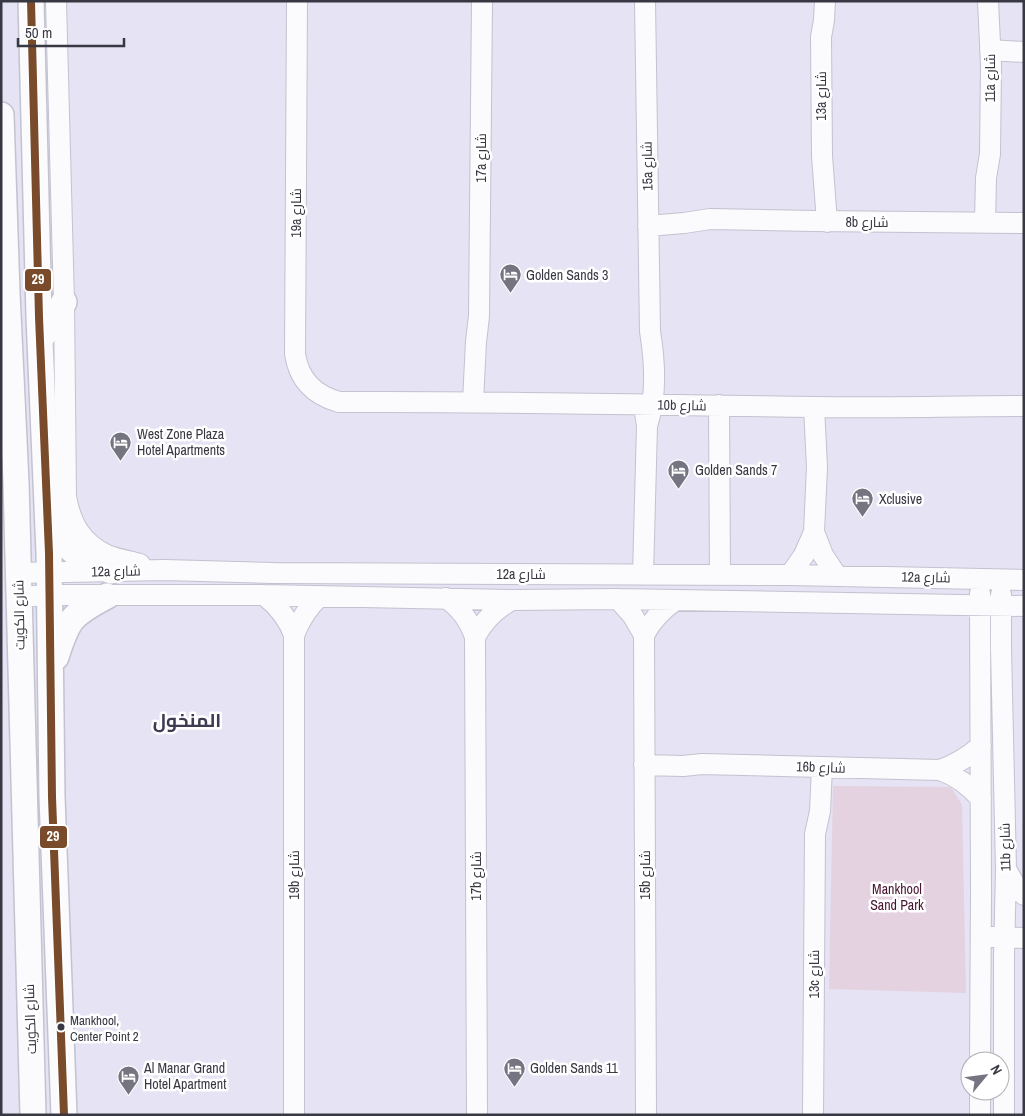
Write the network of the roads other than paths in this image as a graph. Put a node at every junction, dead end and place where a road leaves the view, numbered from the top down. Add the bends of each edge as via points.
1 (31, 1) edge
2 (56, 1) edge
3 (297, 1) edge
4 (482, 1) edge
5 (645, 1) edge
6 (817, 1) edge
7 (825, 1) edge
8 (988, 1) edge
9 (821, 37) junction
10 (1024, 52) edge
11 (990, 57) junction
12 (1024, 63) edge
13 (1, 115) edge
14 (2, 168) edge
15 (648, 218) junction
16 (821, 222) junction
17 (990, 222) junction
18 (1024, 222) edge
19 (4, 301) edge
20 (64, 302) junction
21 (40, 328) junction
22 (7, 396) edge
23 (478, 401) junction
24 (339, 402) joint
25 (648, 405) junction
26 (719, 405) junction
27 (1024, 406) edge
28 (819, 407) junction
29 (46, 505) junction
30 (814, 532) junction
31 (164, 570) junction
32 (111, 571) junction
33 (642, 575) junction
34 (720, 575) junction
35 (790, 575) junction
36 (837, 576) junction
37 (980, 579) junction
38 (1001, 579) junction
39 (1024, 580) edge
40 (33, 582) junction
41 (264, 595) junction
42 (107, 596) junction
43 (320, 596) junction
44 (446, 598) junction
45 (618, 599) junction
46 (512, 600) junction
47 (676, 600) junction
48 (949, 605) junction
49 (979, 606) junction
50 (1001, 606) junction
51 (1024, 606) edge
52 (1024, 616) edge
53 (294, 635) junction
54 (644, 635) junction
55 (979, 636) junction
56 (475, 637) junction
57 (1001, 648) junction
58 (50, 676) junction
59 (981, 746) junction
60 (644, 760) junction
61 (816, 767) junction
62 (940, 770) junction
63 (981, 799) junction
64 (1006, 869) junction
65 (1024, 895) edge
66 (981, 913) junction
67 (1015, 914) edge
68 (980, 937) junction
69 (1014, 938) edge
70 (1024, 949) edge
71 (1004, 973) junction
72 (980, 1051) edge
73 (980, 1101) edge
74 (66, 1113) edge
75 (32, 1115) edge
76 (294, 1115) edge
77 (476, 1115) edge
78 (646, 1115) edge
79 (813, 1115) edge
80 (980, 1115) edge
81 (1004, 1115) edge

1 - 21 main road, شارع الكويت
2 - 20 street
3 - 24 street, 19a شارع via 295,354 300,372 311,387
4 - 23 street, 17a شارع via 479,316 483,343
5 - 15 street, 15a شارع
6 - 9 street, 13a شارع
7 - 9 street, 13a شارع
8 - 11 street, 11a شارع
9 - 16 street, 13a شارع via 822,156 818,175
10 - 11 street
11 - 12 street
11 - 17 street, 11a شارع via 990,154 986,178
13 - 14 main road
14 - 19 main road
14 - 21 main road via 14,172 23,188 28,293
15 - 16 street, 8b شارع via 684,224 710,219
15 - 25 street, 15a شارع via 650,331 655,371
16 - 17 street, 8b شارع
17 - 18 street, 8b شارع
19 - 22 main road
20 - 21 main road
20 - 31 street via 66,497 69,512 75,527 95,548 108,555
21 - 29 main road, شارع الكويت
22 - 40 main road via 16,482 27,511
23 - 24 street, 10b شارع
23 - 25 street, 10b شارع
25 - 26 street, 10b شارع
25 - 33 street, 15a شارع
26 - 28 street, 10b شارع
26 - 34 street
27 - 28 street, 10b شارع
28 - 30 street via 821,442
29 - 32 main road via 70,548
29 - 40 main road, شارع الكويت
30 - 35 street
30 - 36 street via 823,555
31 - 32 street, 12a شارع
31 - 33 street, 12a شارع
32 - 40 street, 12a شارع
33 - 34 street, 12a شارع
34 - 35 street, 12a شارع
35 - 36 street, 12a شارع
36 - 37 street, 12a شارع
37 - 38 street, 12a شارع
37 - 49 street, 11b شارع
38 - 39 street, 12a شارع
38 - 50 street, 11b شارع
40 - 42 street, 12a شارع
40 - 58 main road, شارع الكويت
40 - 75 main road, شارع الكويت
41 - 42 street, 12a شارع
41 - 43 street, 12a شارع
41 - 53 street, 19b شارع via 285,616
42 - 58 main road via 85,607 72,619 64,632
43 - 44 street, 12a شارع
43 - 53 street, 19b شارع via 302,618
44 - 46 street, 12a شارع
44 - 56 street, 17b شارع via 467,618
45 - 46 street, 12a شارع
45 - 47 street, 12a شارع
45 - 54 street
46 - 56 street via 486,619
47 - 48 street, 12a شارع
47 - 54 street via 657,615
48 - 49 street, 12a شارع
48 - 55 street via 968,620
49 - 50 street, 12a شارع
49 - 55 street, 11b شارع
50 - 51 street, 12a شارع
50 - 57 street, 11b شارع
52 - 57 street via 1014,624
53 - 76 street, 19b شارع
54 - 60 street, 15b شارع
55 - 59 street, 11b شارع
56 - 77 street, 17b شارع
57 - 64 street, 11b شارع
58 - 74 main road, شارع الكويت
59 - 62 street, 16b شارع via 966,758
59 - 63 street, 11b شارع
60 - 61 street, 16b شارع via 683,759 702,764
60 - 78 street, 15b شارع
61 - 62 street, 16b شارع
61 - 79 street, 13c شارع via 820,811 815,834
62 - 63 street, 16b شارع via 967,784
63 - 66 street, 11b شارع
64 - 65 street
64 - 67 street, 11b شارع
66 - 67 street
66 - 68 street, 11b شارع
67 - 69 street, 11b شارع
68 - 69 street
68 - 72 street, 11b شارع
69 - 71 street, 11b شارع
70 - 71 street
71 - 81 street, 11b شارع
73 - 80 street

